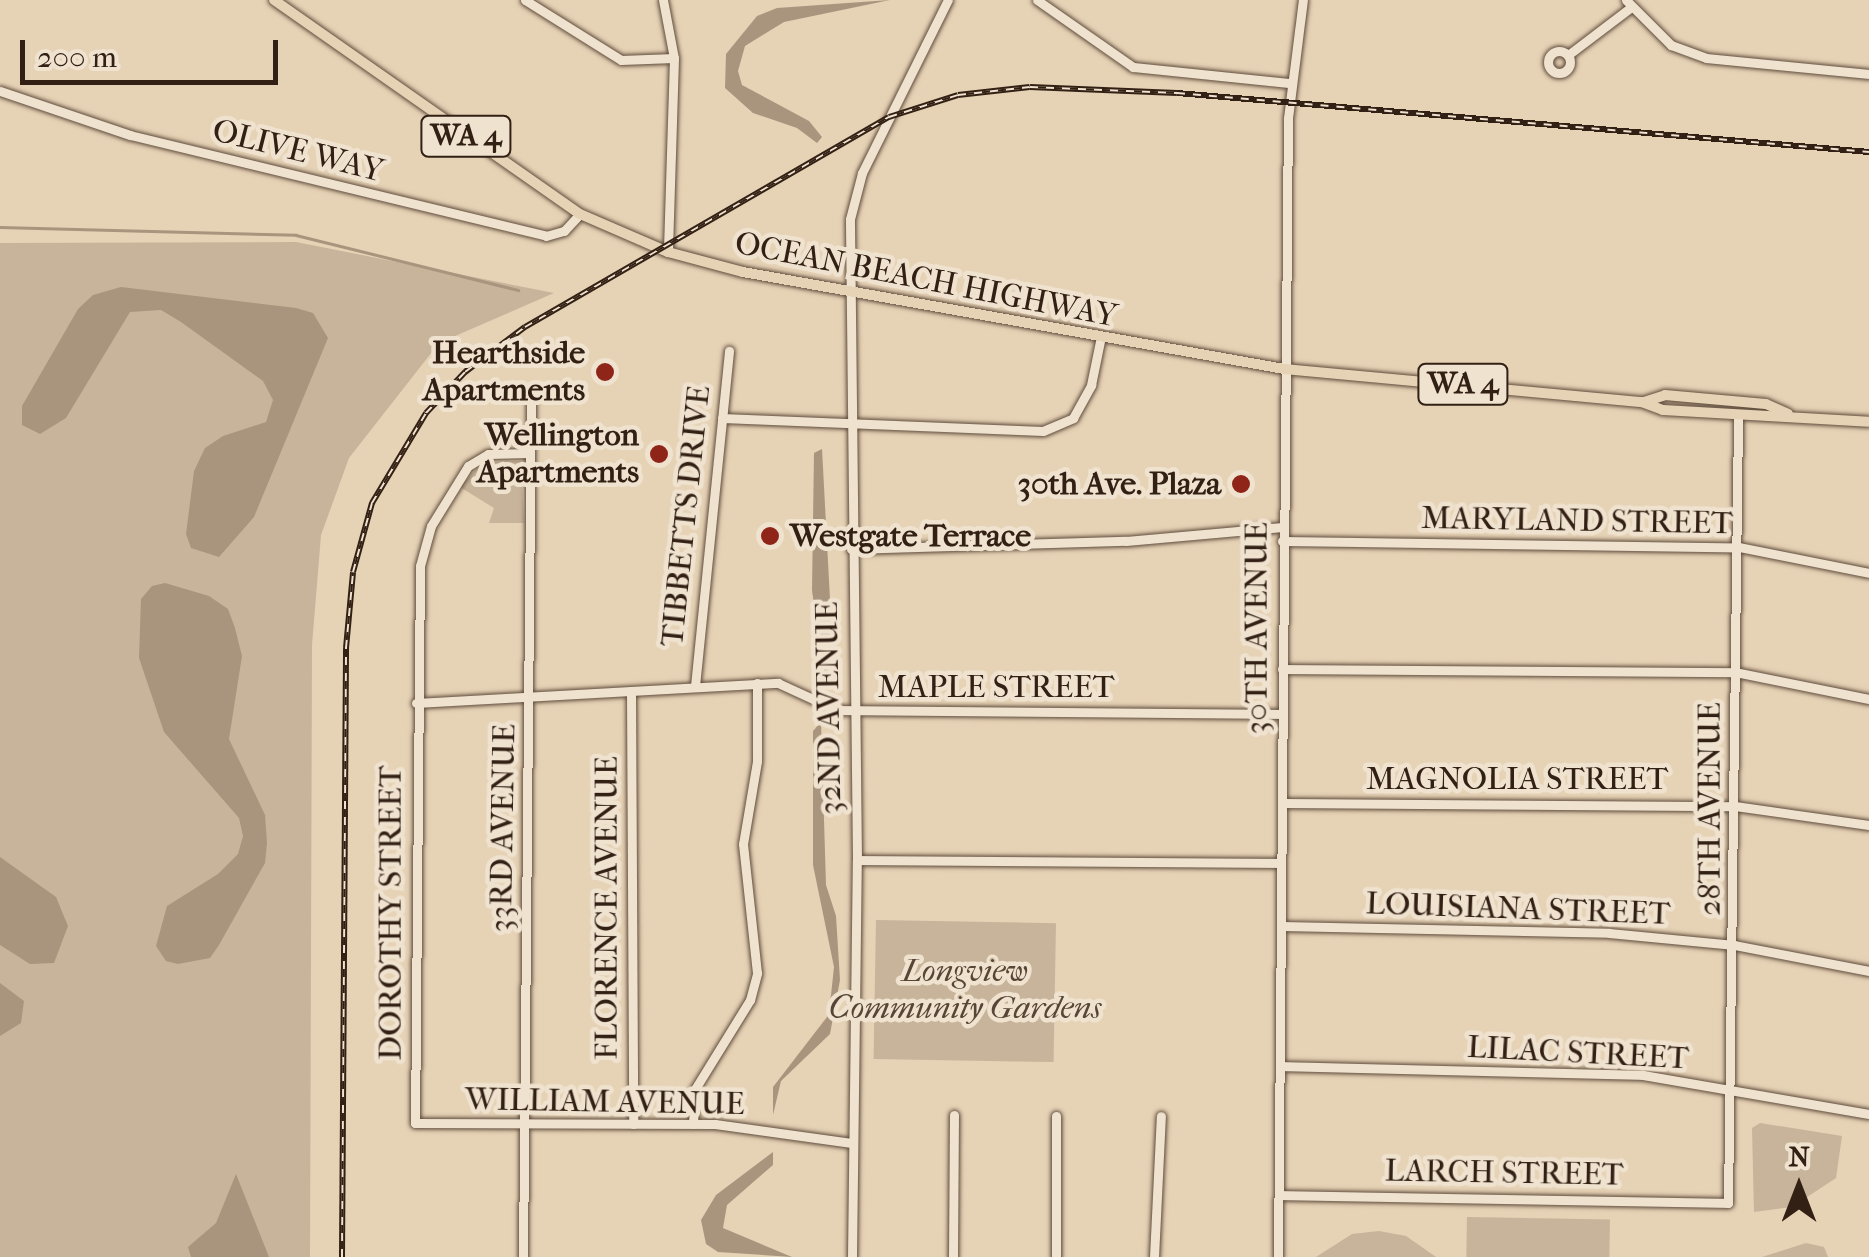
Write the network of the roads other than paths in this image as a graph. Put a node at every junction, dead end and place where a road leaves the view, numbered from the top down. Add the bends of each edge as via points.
1 (274, 0) edge
2 (525, 0) edge
3 (663, 0) edge
4 (948, 0) edge
5 (1037, 0) edge
6 (1303, 0) edge
7 (1628, 4) edge
8 (1568, 56) dead end
9 (674, 58) junction
10 (1869, 74) edge
11 (1290, 83) junction
12 (0, 91) edge
13 (580, 214) junction
14 (668, 252) junction
15 (849, 295) junction
16 (1100, 341) junction
17 (729, 352) dead end
18 (1284, 369) junction
19 (531, 400) dead end
20 (1642, 402) junction
21 (1738, 415) junction
22 (1789, 415) junction
23 (722, 418) junction
24 (1869, 422) edge
25 (851, 427) junction
26 (530, 453) junction
27 (1282, 527) junction
28 (1282, 541) junction
29 (1739, 547) junction
30 (851, 548) junction
31 (1869, 573) edge
32 (1282, 669) junction
33 (1735, 672) junction
34 (757, 683) junction
35 (695, 686) junction
36 (630, 691) junction
37 (529, 697) junction
38 (1869, 698) edge
39 (416, 703) junction
40 (854, 711) junction
41 (1283, 714) junction
42 (1282, 803) junction
43 (1734, 806) junction
44 (1869, 825) edge
45 (857, 860) junction
46 (1282, 863) junction
47 (1282, 926) junction
48 (1734, 945) junction
49 (1869, 971) edge
50 (1282, 1066) junction
51 (1734, 1090) junction
52 (1869, 1114) edge
53 (954, 1115) dead end
54 (1056, 1116) dead end
55 (1161, 1116) dead end
56 (415, 1123) joint
57 (526, 1124) junction
58 (633, 1124) junction
59 (693, 1124) junction
60 (852, 1143) junction
61 (1279, 1195) junction
62 (1728, 1204) joint
63 (523, 1257) edge
64 (852, 1257) edge
65 (953, 1257) edge
66 (1056, 1257) edge
67 (1154, 1257) edge
68 (1278, 1257) edge

1 - 13 main road, OCEAN BEACH HIGHWAY / WA 4
2 - 9 street via 621,60
3 - 9 street
4 - 15 street, 32ND AVENUE via 858,186 850,219
5 - 11 street via 1133,68
6 - 11 street, 30TH AVENUE
7 - 8 street
7 - 10 street via 1670,45 1706,58
9 - 14 street
11 - 18 street, 30TH AVENUE
12 - 13 street, OLIVE WAY via 130,135 546,236 564,231
13 - 14 main road, OCEAN BEACH HIGHWAY / WA 4
14 - 15 main road, OCEAN BEACH HIGHWAY / WA 4
15 - 16 main road, OCEAN BEACH HIGHWAY / WA 4
15 - 25 street, 32ND AVENUE
16 - 18 main road, OCEAN BEACH HIGHWAY / WA 4
16 - 25 street via 1091,385 1074,418 1043,431
17 - 23 street, TIBBETTS DRIVE
18 - 20 main road, OCEAN BEACH HIGHWAY / WA 4
18 - 27 street, 30TH AVENUE
19 - 26 street, 33RD AVENUE
20 - 21 main road, OCEAN BEACH HIGHWAY / WA 4
20 - 22 main road, OCEAN BEACH HIGHWAY / WA 4 via 1665,396 1766,404
21 - 22 main road, OCEAN BEACH HIGHWAY / WA 4
21 - 29 street, 28TH AVENUE
22 - 24 main road, OCEAN BEACH HIGHWAY / WA 4
23 - 25 street
23 - 35 street, TIBBETTS DRIVE
25 - 30 street, 32ND AVENUE
26 - 37 street, 33RD AVENUE
26 - 39 street, DOROTHY STREET via 478,458 432,526 417,583
27 - 28 street, 30TH AVENUE
27 - 30 street via 1126,541
28 - 29 street, MARYLAND STREET
28 - 32 street, 30TH AVENUE
29 - 31 street, MARYLAND STREET
29 - 33 street, 28TH AVENUE
30 - 40 street, 32ND AVENUE
32 - 33 street
32 - 41 street, 30TH AVENUE
33 - 38 street
33 - 43 street, 28TH AVENUE
34 - 35 street, MAPLE STREET
34 - 40 street, MAPLE STREET via 778,682
34 - 59 street via 757,761 743,844 757,973 750,1000 696,1089
35 - 36 street, MAPLE STREET
36 - 37 street, MAPLE STREET
36 - 58 street, FLORENCE AVENUE
37 - 39 street, MAPLE STREET
37 - 57 street, 33RD AVENUE
39 - 56 street, DOROTHY STREET
40 - 41 street, MAPLE STREET
40 - 45 street, 32ND AVENUE
41 - 42 street, 30TH AVENUE
42 - 43 street, MAGNOLIA STREET
42 - 46 street, 30TH AVENUE
43 - 44 street, MAGNOLIA STREET
43 - 48 street, 28TH AVENUE
45 - 46 street
45 - 60 street, 32ND AVENUE
46 - 47 street, 30TH AVENUE
47 - 48 street, LOUISIANA STREET via 1610,933
47 - 50 street, 30TH AVENUE
48 - 49 street, LOUISIANA STREET
48 - 51 street, 28TH AVENUE
50 - 51 street, LILAC STREET via 1643,1075
50 - 61 street, 30TH AVENUE
51 - 52 street, LILAC STREET
51 - 62 street, 28TH AVENUE
53 - 65 street
54 - 66 street
55 - 67 street
56 - 57 street, WILLIAM AVENUE
57 - 58 street, WILLIAM AVENUE
57 - 63 street, 33RD AVENUE
58 - 59 street, WILLIAM AVENUE
59 - 60 street, WILLIAM AVENUE
60 - 64 street, 32ND AVENUE
61 - 62 street, LARCH STREET
61 - 68 street, 30TH AVENUE

